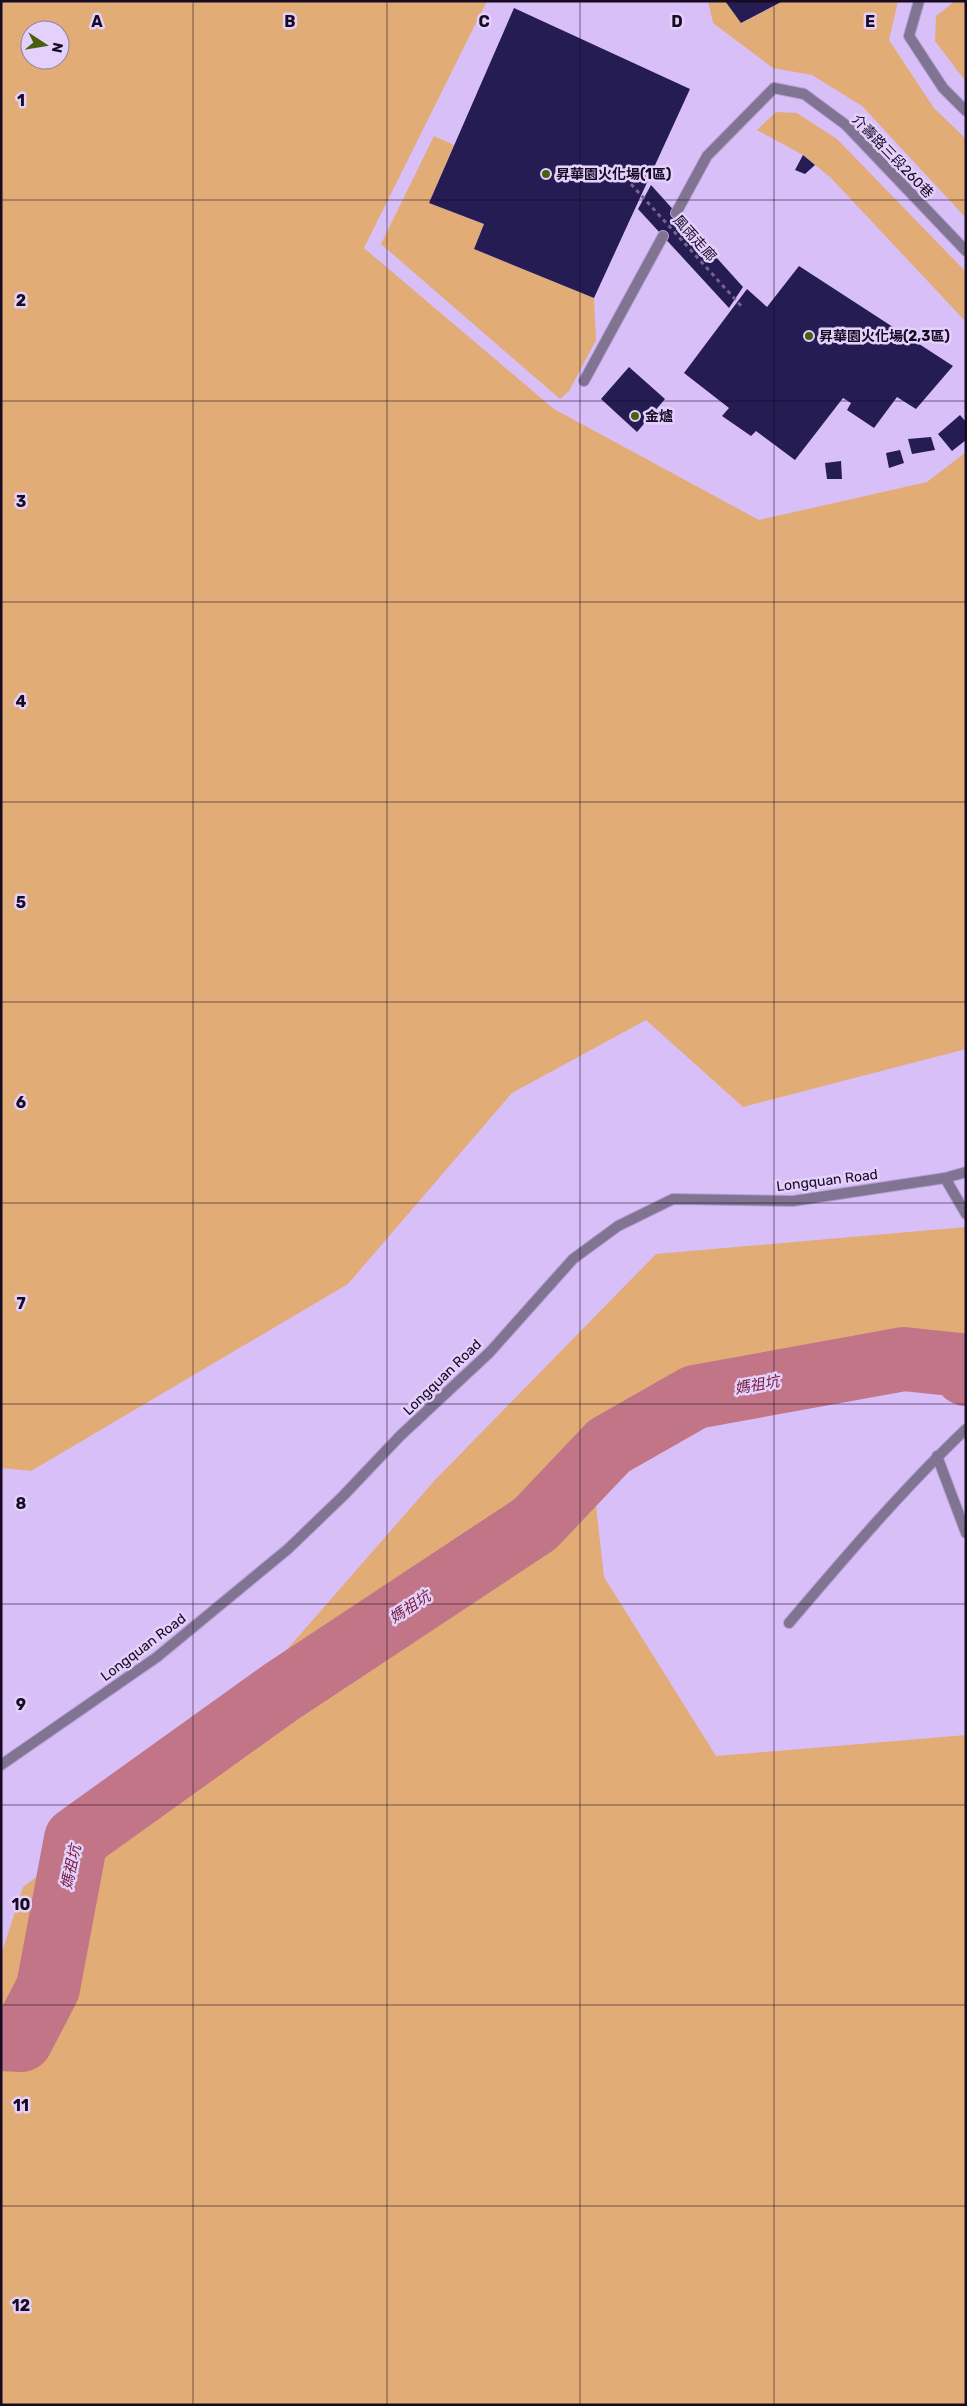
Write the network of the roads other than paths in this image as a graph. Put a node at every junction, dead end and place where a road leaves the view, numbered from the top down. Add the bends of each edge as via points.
1 (919, 1) edge
2 (966, 111) edge
3 (676, 213) dead end
4 (663, 236) dead end
5 (966, 251) edge
6 (584, 381) dead end
7 (966, 1172) edge
8 (945, 1178) junction
9 (966, 1214) edge
10 (966, 1429) edge
11 (937, 1456) junction
12 (966, 1534) edge
13 (789, 1623) dead end
14 (1, 1765) edge

1 - 2 street via 909,36 943,88
3 - 5 street, 介壽路三段260巷 via 706,156 774,88 804,94 846,125
4 - 6 street
7 - 8 street, Longquan Road
8 - 9 street
8 - 14 street, Longquan Road via 793,1200 673,1198 618,1226 573,1259 490,1352 400,1436 288,1549 158,1657
10 - 11 street
11 - 12 street
11 - 13 street

